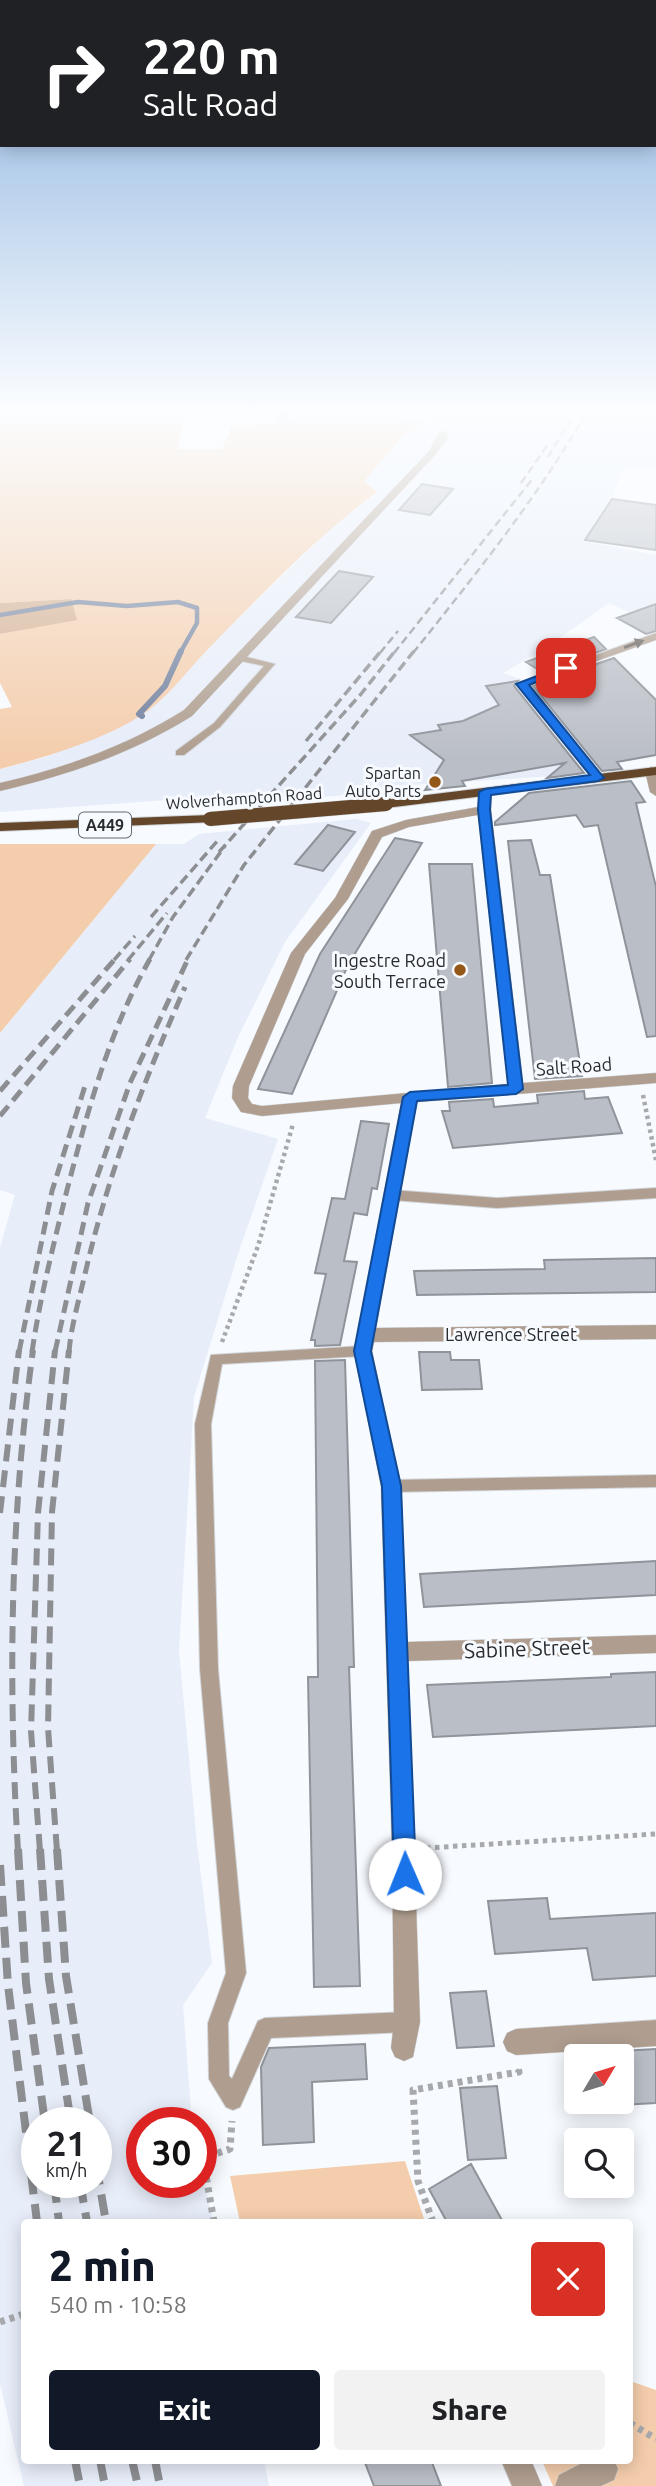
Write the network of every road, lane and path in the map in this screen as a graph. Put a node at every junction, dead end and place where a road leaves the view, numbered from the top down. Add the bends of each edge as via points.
1 (363, 526) edge
2 (656, 636) edge
3 (239, 658) junction
4 (180, 753) dead end
5 (653, 771) edge
6 (598, 778) junction
7 (0, 787) edge
8 (485, 792) junction
9 (656, 792) edge
10 (484, 810) junction
11 (0, 827) edge
12 (648, 1079) edge
13 (516, 1089) junction
14 (410, 1097) junction
15 (298, 1107) junction
16 (656, 1160) edge
17 (656, 1193) edge
18 (392, 1195) junction
19 (656, 1332) edge
20 (364, 1343) junction
21 (216, 1359) junction
22 (656, 1481) edge
23 (391, 1486) junction
24 (656, 1644) edge
25 (397, 1652) junction
26 (656, 1834) edge
27 (404, 1849) junction
28 (407, 2022) junction
29 (656, 2033) edge
30 (516, 2042) joint
31 (404, 2048) dead end
32 (233, 2100) junction
33 (213, 2219) edge
34 (432, 2219) edge
35 (21, 2315) edge
36 (0, 2322) edge
37 (633, 2426) edge
38 (656, 2440) edge
39 (518, 2464) edge
40 (603, 2469) dead end
41 (527, 2486) edge
42 (570, 2486) edge

1 - 3 street
6 -> 2 street via 522,684
3 - 4 lane via 270,664 217,725
3 - 7 street via 188,713 164,730 60,771
5 - 6 highway, Wolverhampton Road / A449
5 - 9 street
6 - 8 highway, Wolverhampton Road / A449
8 - 10 street
8 - 11 highway, Wolverhampton Road / A449, bridge via 210,819
10 - 13 street
10 - 15 street, Salt Road via 377,834 341,899 298,953 241,1086 240,1098 247,1108 262,1111
12 - 13 street, Salt Road
12 - 16 path
13 - 14 street, Salt Road
14 - 15 street, Salt Road
14 - 18 street
15 - 21 path via 258,1246
17 - 18 lane via 497,1203
18 - 20 street
19 - 20 street, Lawrence Street
20 - 21 lane
20 - 23 street
21 - 32 lane via 203,1424 208,1642 236,1973 218,2023 219,2079
22 - 23 lane
23 - 25 street
24 - 25 street, Sabine Street
25 - 27 street
26 - 27 path
27 - 28 street
28 - 31 street
28 - 32 lane via 265,2028
29 - 30 street
30 - 34 path via 519,2072 413,2090 418,2181
32 - 33 path via 230,2149 203,2158
35 - 36 path
37 - 38 path
39 - 41 street
40 - 42 street

